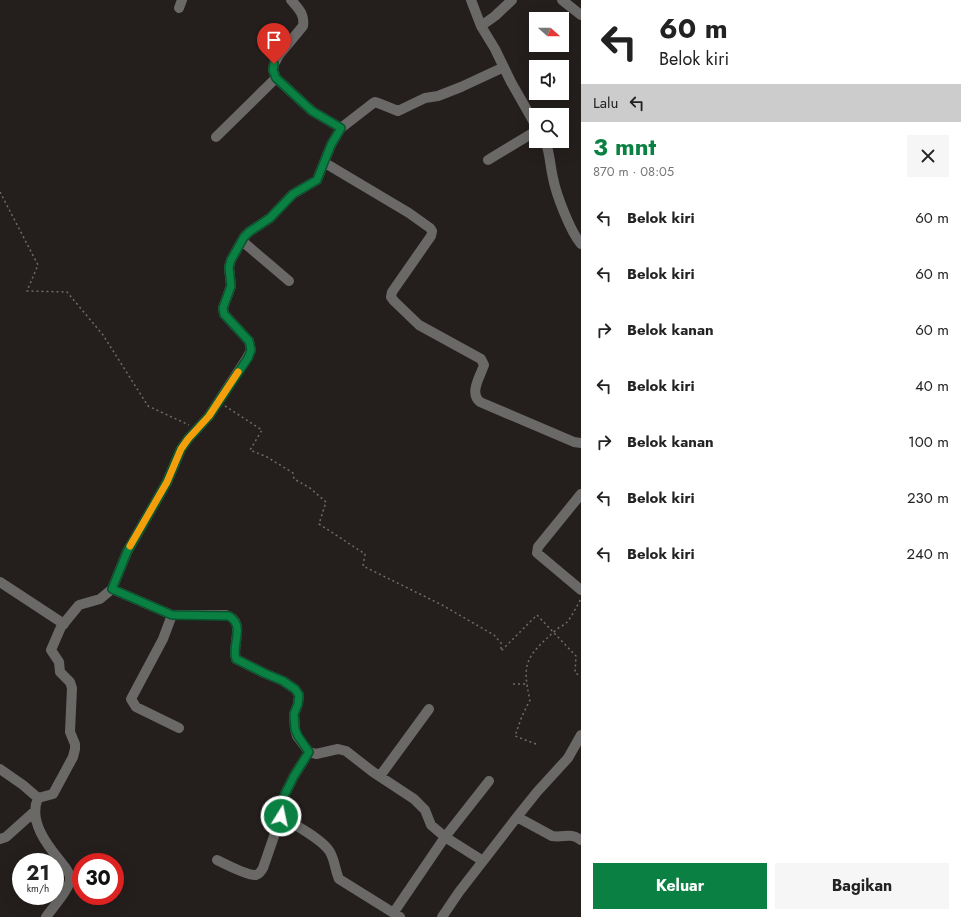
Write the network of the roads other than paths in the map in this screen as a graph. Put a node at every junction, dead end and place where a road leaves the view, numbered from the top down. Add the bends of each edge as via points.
1 (291, 0) edge
2 (471, 0) edge
3 (512, 0) edge
4 (562, 0) edge
5 (581, 15) edge
6 (481, 26) junction
7 (504, 67) junction
8 (276, 78) junction
9 (529, 114) edge
10 (341, 128) junction
11 (529, 135) edge
12 (216, 137) dead end
13 (548, 148) edge
14 (488, 160) dead end
15 (324, 163) junction
16 (242, 240) junction
17 (581, 244) edge
18 (289, 281) dead end
19 (581, 443) edge
20 (581, 494) edge
21 (0, 582) edge
22 (112, 589) junction
23 (581, 590) edge
24 (172, 615) junction
25 (64, 624) junction
26 (429, 709) dead end
27 (179, 728) dead end
28 (581, 735) edge
29 (309, 752) junction
30 (0, 769) edge
31 (380, 776) junction
32 (489, 781) dead end
33 (38, 798) junction
34 (35, 811) junction
35 (281, 816) junction
36 (516, 817) junction
37 (445, 837) junction
38 (0, 839) edge
39 (581, 840) edge
40 (217, 860) dead end
41 (483, 861) junction
42 (397, 915) edge
43 (46, 917) edge
44 (442, 917) edge

1 - 8 street via 304,16 304,21 303,26 274,64
2 - 6 street
3 - 6 street
4 - 5 street
6 - 7 street
7 - 9 street
7 - 10 street via 398,111 375,102
8 - 10 street via 312,111
8 - 12 street
10 - 15 street
11 - 14 street
13 - 17 street via 557,191 569,223
15 - 16 street via 317,180 293,194 270,218
15 - 19 street via 409,213 432,231 391,297 419,325 481,359 484,365 474,392 476,399
16 - 18 street
16 - 22 street via 229,267 231,286 223,308 224,314 249,341 251,350 218,402 181,449 164,488 133,539
20 - 23 street via 538,547 536,553
21 - 25 street
22 - 24 street
22 - 25 street via 100,599 79,605
24 - 27 street via 163,639 131,699 136,706
24 - 29 street via 226,615 233,619 237,626 234,654 236,659 283,681 299,695 294,714 295,729
25 - 33 street via 51,650 59,662 60,672 72,688 70,732 75,749 53,794
26 - 31 street
28 - 36 street via 568,758
29 - 31 street via 316,754 334,749 343,750
29 - 35 street via 285,794
30 - 33 street
31 - 37 street via 420,804 431,825
32 - 37 street
33 - 34 street
34 - 38 street via 6,837
34 - 43 street via 42,837 70,877 68,887
35 - 40 street via 259,874 247,873
35 - 42 street via 322,842 334,859 339,878
36 - 39 street via 552,836 571,835
36 - 41 street
37 - 41 street
37 - 42 street
41 - 44 street

